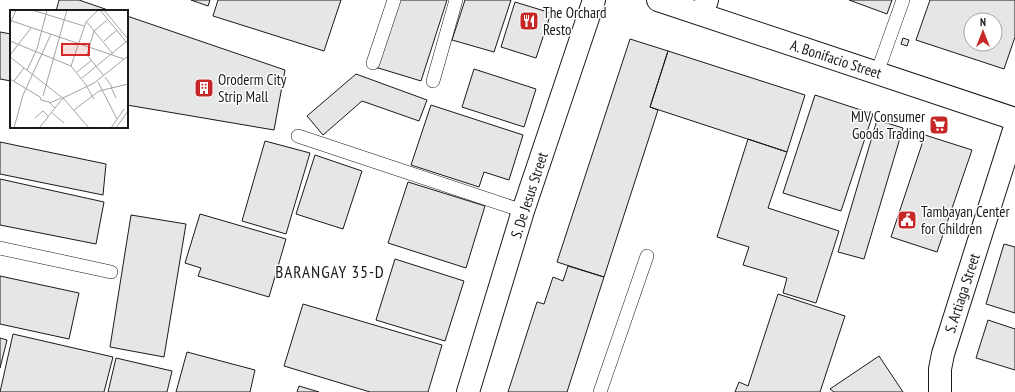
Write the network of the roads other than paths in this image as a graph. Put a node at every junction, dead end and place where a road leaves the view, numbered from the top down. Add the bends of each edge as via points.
1 (394, 0) edge
2 (456, 0) edge
3 (594, 0) edge
4 (658, 0) edge
5 (903, 0) edge
6 (704, 7) edge
7 (373, 63) dead end
8 (877, 73) junction
9 (433, 80) dead end
10 (1015, 119) edge
11 (1015, 127) edge
12 (298, 136) dead end
13 (523, 211) junction
14 (0, 248) edge
15 (647, 256) dead end
16 (111, 272) dead end
17 (468, 392) edge
18 (600, 392) edge
19 (940, 392) edge

1 - 7 lane
2 - 9 lane
3 - 13 street, S. De Jesus Street
4 - 6 street, A. Bonifacio Street
5 - 8 lane
6 - 8 street, A. Bonifacio Street
8 - 10 street, A. Bonifacio Street
11 - 19 street, S. Artiaga Street via 943,354
12 - 13 lane
13 - 17 street, S. De Jesus Street
14 - 16 lane
15 - 18 lane

